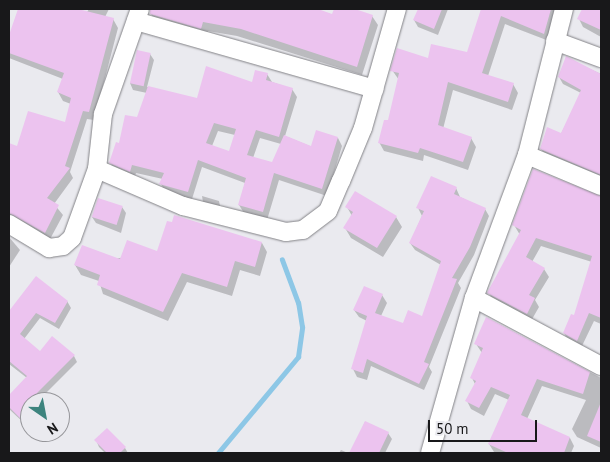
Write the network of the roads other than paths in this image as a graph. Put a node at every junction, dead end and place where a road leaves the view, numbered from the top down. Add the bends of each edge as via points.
1 (397, 9) edge
2 (564, 9) edge
3 (138, 15) edge
4 (555, 41) junction
5 (601, 58) edge
6 (374, 89) junction
7 (527, 155) junction
8 (97, 169) junction
9 (601, 186) edge
10 (9, 224) edge
11 (474, 298) junction
12 (601, 366) edge
13 (431, 453) edge

1 - 6 street
2 - 4 street
3 - 6 street
3 - 8 street via 103,114
4 - 5 street
4 - 7 street
6 - 8 street via 363,128 328,210 303,230 286,232 183,206
7 - 9 street
7 - 11 street
8 - 10 street via 72,238 63,246 49,248 40,245
11 - 12 street
11 - 13 street

